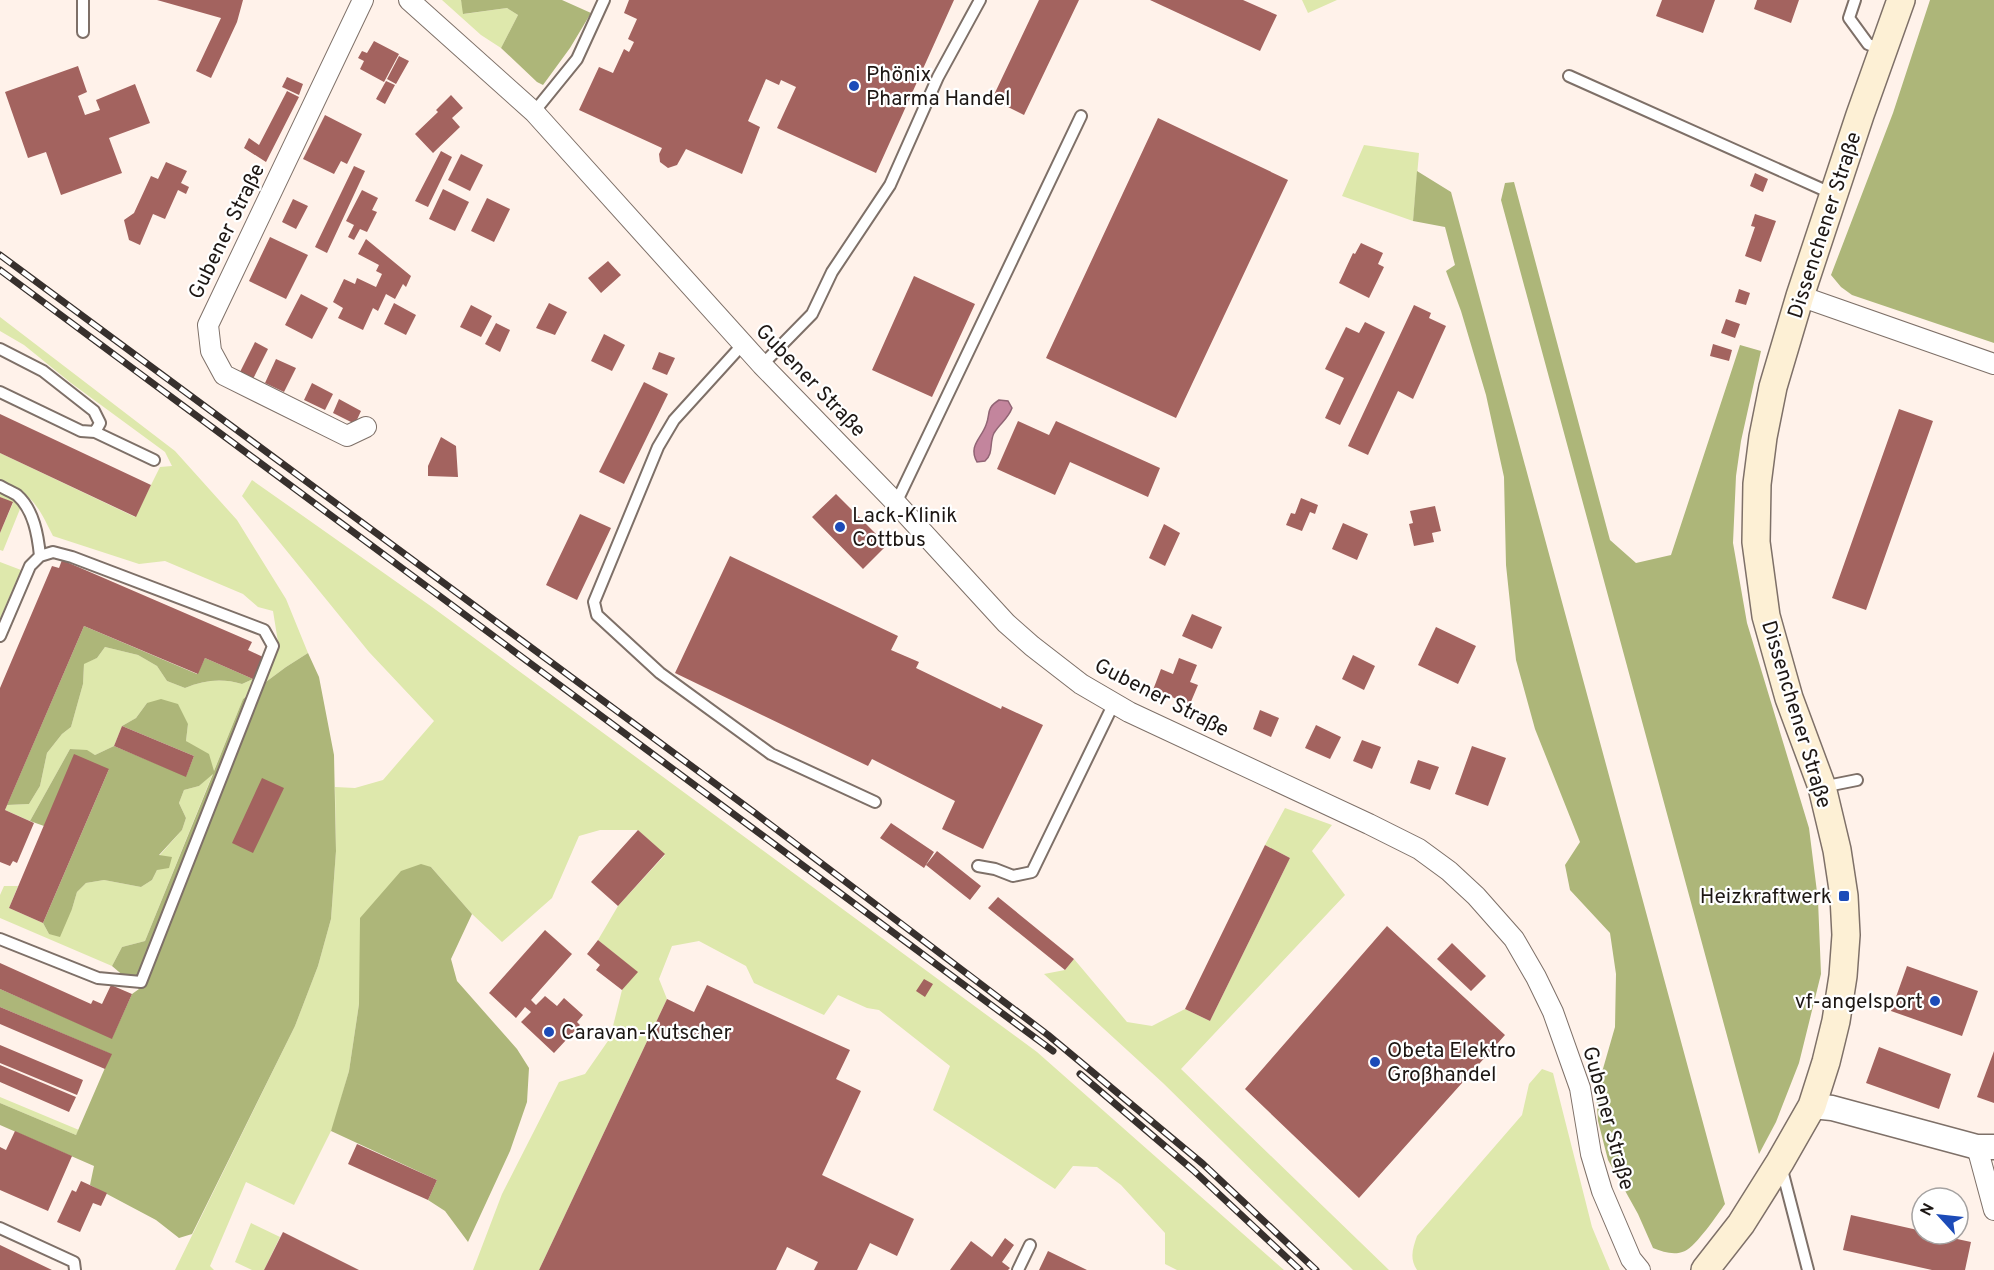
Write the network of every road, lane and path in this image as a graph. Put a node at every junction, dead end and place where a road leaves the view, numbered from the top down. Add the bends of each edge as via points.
1 (83, 0) edge
2 (363, 0) edge
3 (409, 0) edge
4 (604, 0) edge
5 (980, 0) edge
6 (1856, 0) edge
7 (1901, 0) edge
8 (82, 32) dead end
9 (1883, 50) junction
10 (1569, 76) dead end
11 (534, 112) junction
12 (1082, 116) dead end
13 (1833, 194) junction
14 (1800, 296) junction
15 (743, 344) junction
16 (0, 349) edge
17 (1994, 364) edge
18 (762, 365) junction
19 (0, 393) edge
20 (366, 427) dead end
21 (95, 432) junction
22 (154, 460) dead end
23 (0, 486) edge
24 (896, 503) junction
25 (40, 556) junction
26 (0, 636) edge
27 (1114, 703) junction
28 (1857, 780) dead end
29 (1822, 787) junction
30 (875, 802) dead end
31 (978, 866) dead end
32 (0, 939) edge
33 (1812, 1106) junction
34 (1986, 1148) edge
35 (1780, 1162) junction
36 (1994, 1210) edge
37 (0, 1228) edge
38 (1030, 1245) dead end
39 (75, 1270) edge
40 (1018, 1270) edge
41 (1640, 1270) edge
42 (1706, 1270) edge
43 (1809, 1270) edge

1 - 8 lane
2 - 20 street, Gubener Straße via 208,325 211,351 224,375 347,436
3 - 11 street, Gubener Straße
4 - 11 lane via 577,59
5 - 18 lane via 938,76 890,185 832,272 812,314
6 - 9 lane via 1849,18 1868,44
7 - 9 main road, Dissenchener Straße
9 - 13 main road, Dissenchener Straße
10 - 13 lane
11 - 15 street, Gubener Straße
12 - 24 lane
13 - 14 main road, Dissenchener Straße
14 - 17 street
14 - 29 main road, Dissenchener Straße via 1773,387 1763,437 1756,484 1756,542 1766,616 1789,698
15 - 18 street, Gubener Straße
15 - 30 lane via 674,420 658,447 594,602 597,615 660,673 771,754
16 - 21 lane via 43,371 94,411 100,423
18 - 24 street, Gubener Straße
19 - 21 lane via 81,432
21 - 22 lane
23 - 25 lane via 17,496 28,509 37,532
24 - 27 street, Gubener Straße via 1006,624 1081,684
25 - 26 lane via 30,566
25 - 32 lane via 53,552 72,557 264,630 273,646 141,982 98,978
27 - 31 lane via 1032,872 1013,876
27 - 41 street, Gubener Straße via 1419,849 1476,896 1514,939 1553,1012 1580,1088 1591,1154 1602,1191 1631,1259
28 - 29 lane
29 - 33 main road, Dissenchener Straße via 1837,850 1846,935 1836,1021
33 - 34 street
33 - 35 main road, Dissenchener Straße
34 - 36 street
35 - 42 main road, Dissenchener Straße
35 - 43 lane
37 - 39 lane via 74,1262
38 - 40 lane

